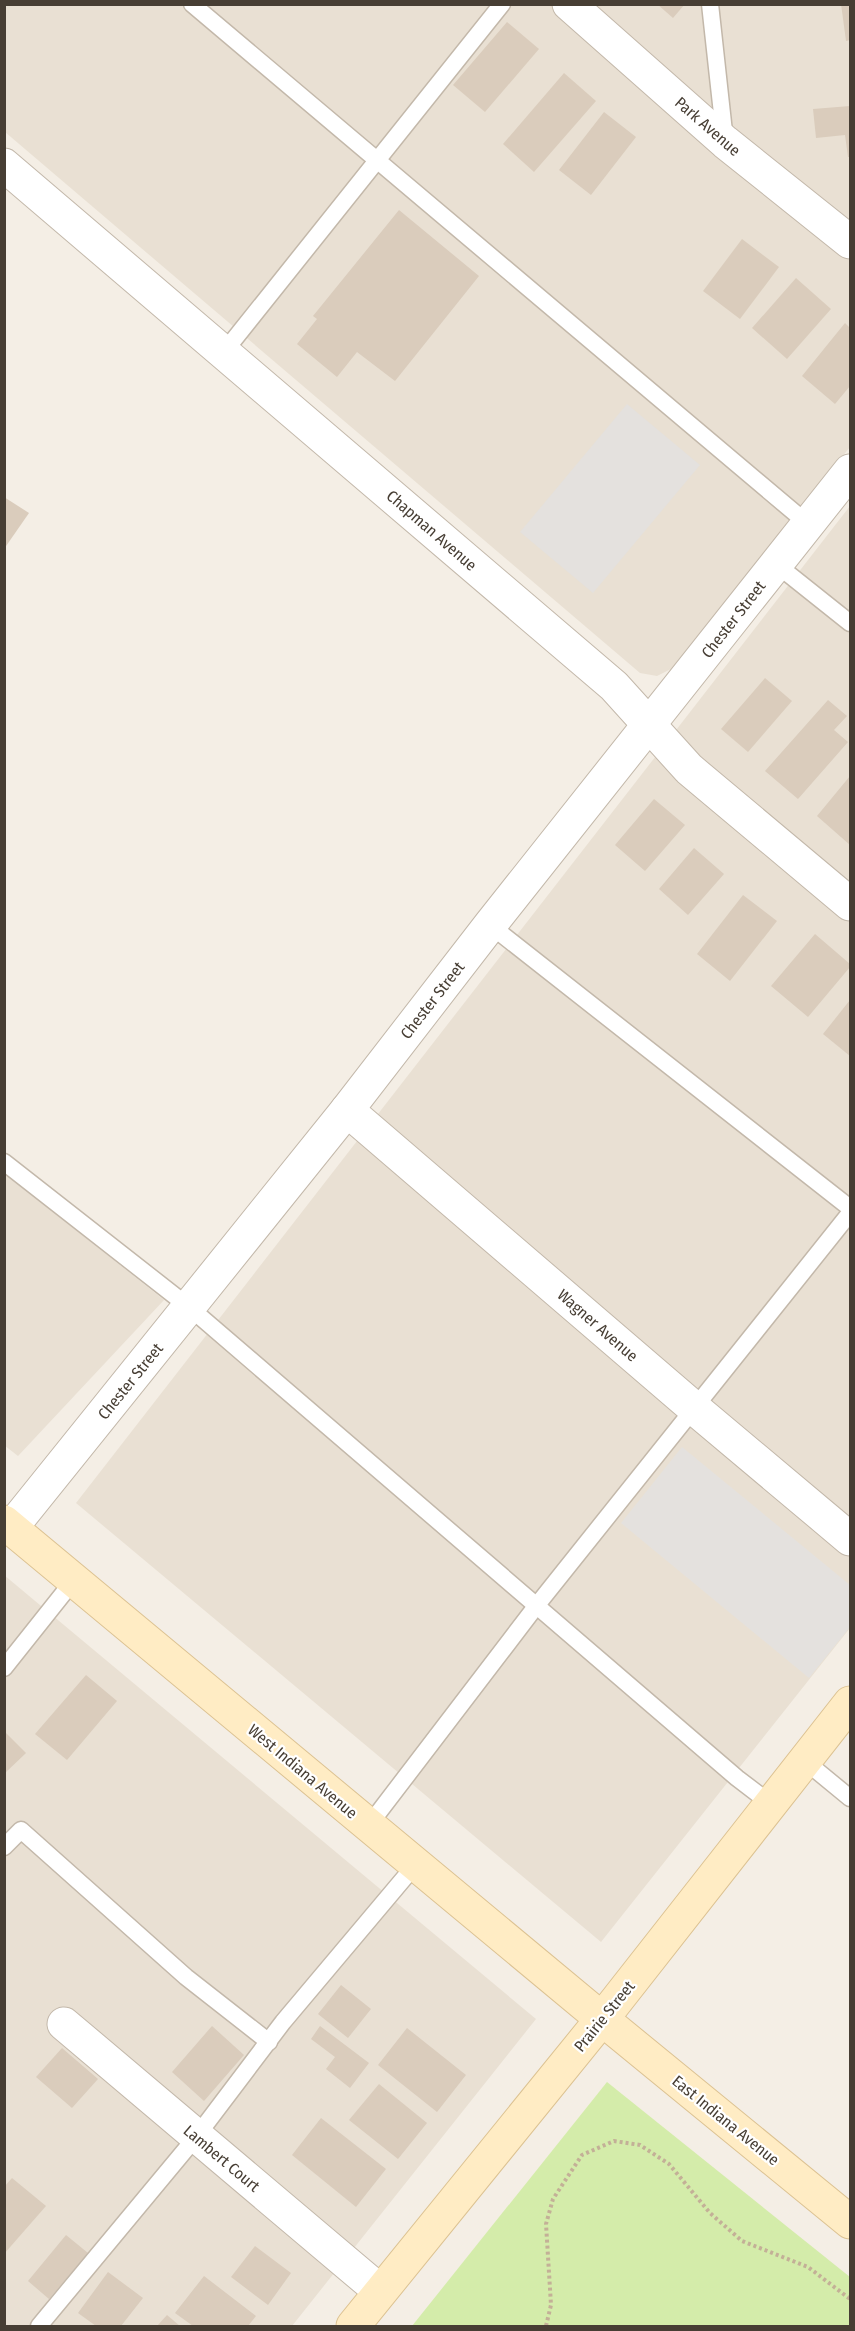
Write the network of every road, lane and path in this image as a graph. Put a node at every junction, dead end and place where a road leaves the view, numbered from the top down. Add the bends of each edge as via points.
1 (192, 4) edge
2 (502, 4) edge
3 (569, 4) edge
4 (710, 4) edge
5 (725, 142) junction
6 (377, 161) junction
7 (4, 165) edge
8 (850, 242) edge
9 (224, 352) junction
10 (850, 471) edge
11 (807, 524) junction
12 (776, 564) junction
13 (850, 623) edge
14 (649, 725) junction
15 (850, 904) edge
16 (490, 925) junction
17 (347, 1110) junction
18 (4, 1161) edge
19 (850, 1210) edge
20 (189, 1307) junction
21 (694, 1408) junction
22 (8, 1525) edge
23 (850, 1539) edge
24 (74, 1580) junction
25 (537, 1605) junction
26 (4, 1668) edge
27 (850, 1703) edge
28 (805, 1761) junction
29 (850, 1798) edge
30 (771, 1804) junction
31 (369, 1825) junction
32 (4, 1847) edge
33 (416, 1864) junction
34 (602, 2019) junction
35 (64, 2024) dead end
36 (269, 2042) junction
37 (196, 2137) junction
38 (846, 2209) edge
39 (380, 2291) junction
40 (850, 2299) edge
41 (39, 2326) edge
42 (353, 2326) edge
43 (546, 2326) edge

1 - 6 lane
2 - 6 lane
3 - 5 street, Park Avenue
4 - 5 lane
5 - 8 street, Park Avenue
6 - 9 lane
6 - 11 lane
7 - 9 street, Chapman Avenue
9 - 14 street, Chapman Avenue via 614,686
10 - 11 street, Chester Street
11 - 12 street, Chester Street
12 - 13 lane
12 - 14 street, Chester Street
14 - 15 street, Chapman Avenue via 689,769
14 - 16 street, Chester Street
16 - 17 street, Chester Street
16 - 19 lane
17 - 20 street, Chester Street
17 - 21 street, Wagner Avenue
18 - 20 lane
19 - 21 lane
20 - 22 street, Chester Street
20 - 25 lane
21 - 23 street, Wagner Avenue
21 - 25 lane
22 - 24 street, West Indiana Avenue
24 - 26 lane
24 - 31 street, West Indiana Avenue
25 - 30 lane
25 - 31 lane
27 - 28 street, Prairie Street
28 - 29 lane
28 - 30 street, Prairie Street
30 - 34 street, Prairie Street
31 - 33 street, West Indiana Avenue
32 - 36 lane via 21,1830 186,1977
33 - 34 street, West Indiana Avenue
33 - 36 lane
34 - 38 street, East Indiana Avenue
34 - 39 street, Prairie Street
35 - 37 street, Lambert Court
36 - 37 lane
37 - 39 street, Lambert Court
37 - 41 lane
39 - 42 street, Prairie Street
40 - 43 path via 808,2267 742,2241 710,2213 669,2163 640,2145 614,2141 582,2155 553,2199 546,2224 551,2305

